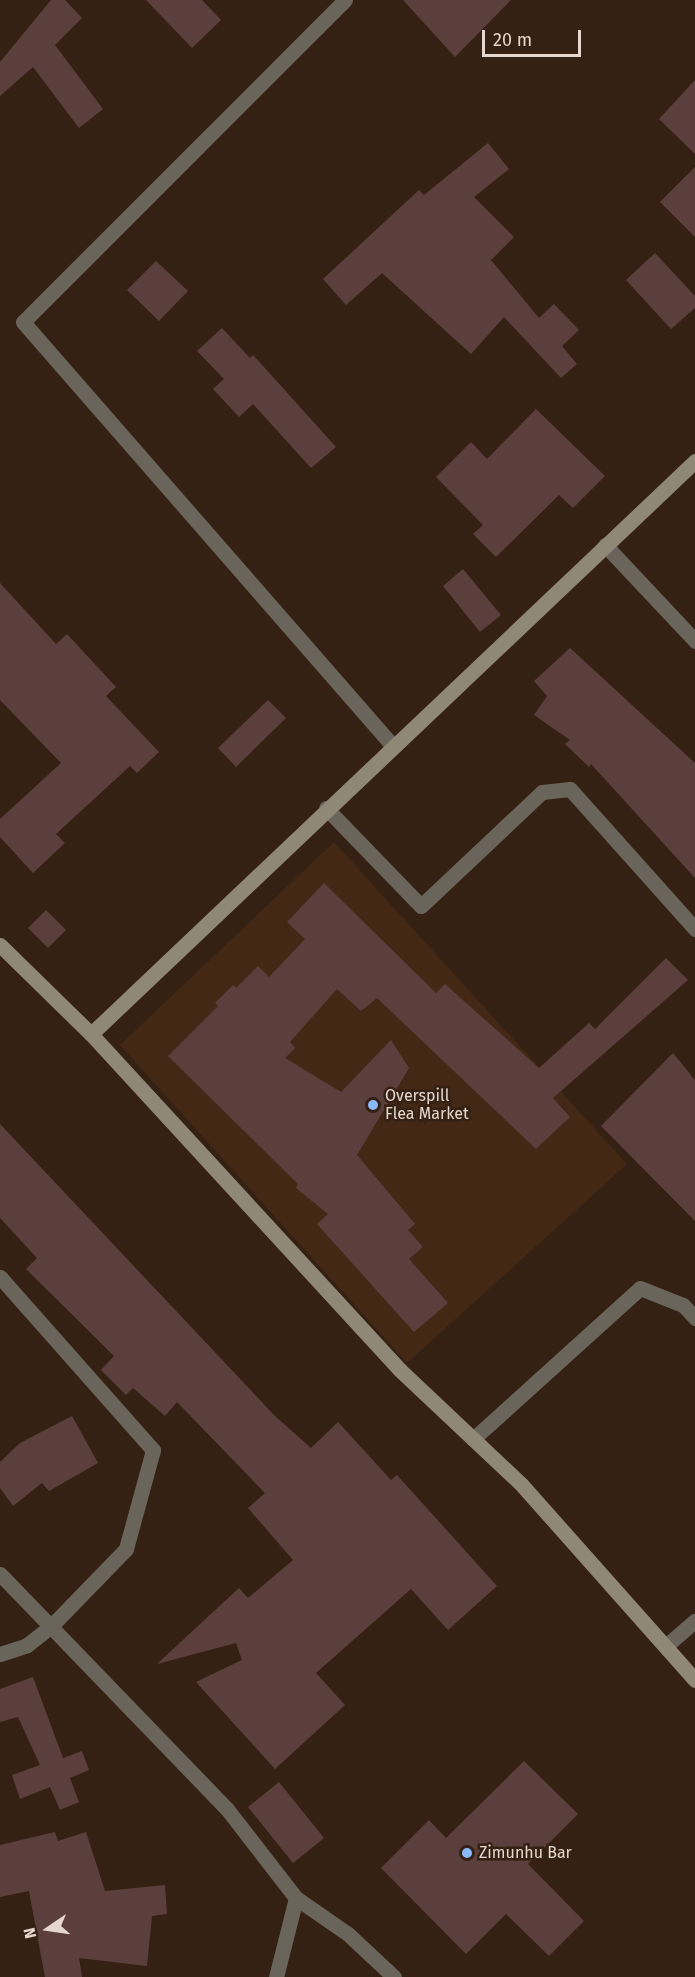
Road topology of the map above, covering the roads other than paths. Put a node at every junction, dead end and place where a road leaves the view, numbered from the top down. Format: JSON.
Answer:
{"nodes":[{"id":1,"x":345,"y":0,"type":"edge"},
{"id":2,"x":695,"y":461,"type":"edge"},
{"id":3,"x":605,"y":545,"type":"junction"},
{"id":4,"x":695,"y":641,"type":"edge"},
{"id":5,"x":392,"y":745,"type":"junction"},
{"id":6,"x":326,"y":808,"type":"junction"},
{"id":7,"x":695,"y":929,"type":"edge"},
{"id":8,"x":0,"y":945,"type":"edge"},
{"id":9,"x":91,"y":1034,"type":"junction"},
{"id":10,"x":0,"y":1277,"type":"edge"},
{"id":11,"x":695,"y":1318,"type":"edge"},
{"id":12,"x":474,"y":1439,"type":"junction"},
{"id":13,"x":0,"y":1574,"type":"edge"},
{"id":14,"x":695,"y":1621,"type":"edge"},
{"id":15,"x":51,"y":1626,"type":"junction"},
{"id":16,"x":667,"y":1645,"type":"junction"},
{"id":17,"x":0,"y":1653,"type":"edge"},
{"id":18,"x":695,"y":1680,"type":"edge"},
{"id":19,"x":296,"y":1898,"type":"junction"},
{"id":20,"x":276,"y":1977,"type":"edge"},
{"id":21,"x":394,"y":1977,"type":"edge"}],
"edges":[{"from":1,"to":5,"type":"street"},
{"from":2,"to":3,"type":"street"},
{"from":3,"to":4,"type":"street"},
{"from":3,"to":5,"type":"street"},
{"from":5,"to":6,"type":"street"},
{"from":6,"to":7,"type":"street"},
{"from":6,"to":9,"type":"street"},
{"from":8,"to":9,"type":"street"},
{"from":9,"to":12,"type":"street"},
{"from":10,"to":15,"type":"street"},
{"from":11,"to":12,"type":"street"},
{"from":12,"to":16,"type":"street"},
{"from":13,"to":15,"type":"street"},
{"from":14,"to":16,"type":"street"},
{"from":15,"to":17,"type":"street"},
{"from":15,"to":19,"type":"street"},
{"from":16,"to":18,"type":"street"},
{"from":19,"to":20,"type":"street"},
{"from":19,"to":21,"type":"street"}]}
